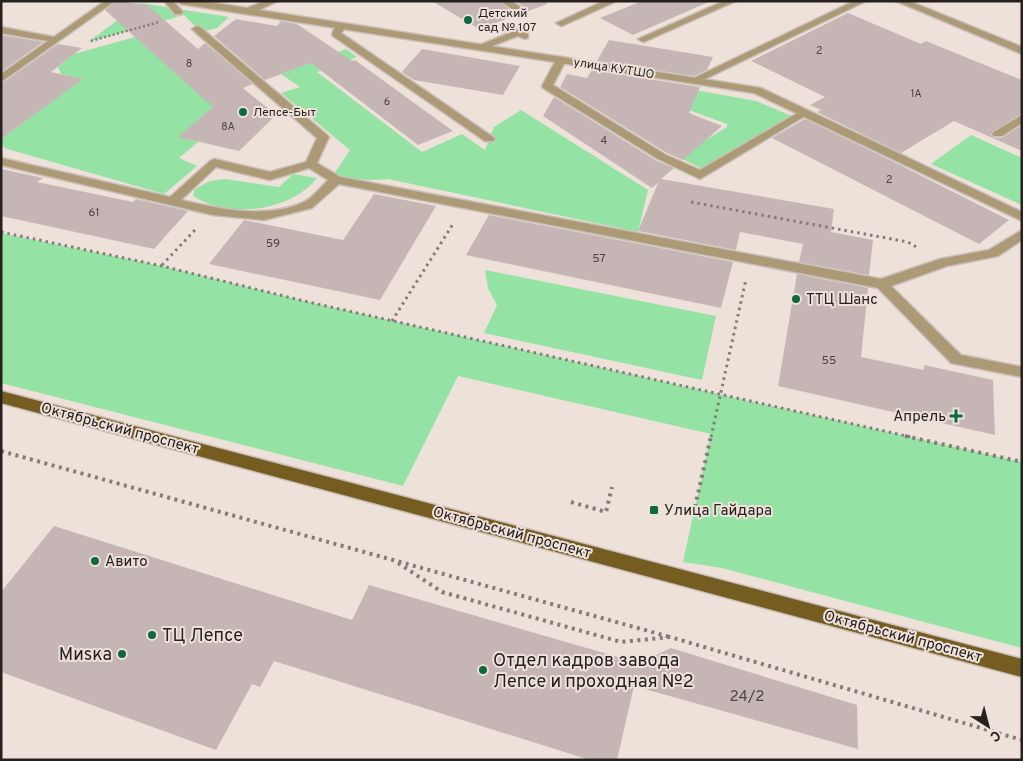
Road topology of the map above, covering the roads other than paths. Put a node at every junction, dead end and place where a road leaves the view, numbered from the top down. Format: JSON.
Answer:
{"nodes":[{"id":1,"x":111,"y":1,"type":"edge"},
{"id":2,"x":168,"y":1,"type":"edge"},
{"id":3,"x":181,"y":1,"type":"edge"},
{"id":4,"x":274,"y":1,"type":"edge"},
{"id":5,"x":504,"y":1,"type":"edge"},
{"id":6,"x":614,"y":1,"type":"edge"},
{"id":7,"x":732,"y":1,"type":"edge"},
{"id":8,"x":862,"y":1,"type":"edge"},
{"id":9,"x":900,"y":1,"type":"edge"},
{"id":10,"x":520,"y":10,"type":"dead end"},
{"id":11,"x":248,"y":11,"type":"junction"},
{"id":12,"x":178,"y":12,"type":"dead end"},
{"id":13,"x":560,"y":23,"type":"dead end"},
{"id":14,"x":342,"y":26,"type":"junction"},
{"id":15,"x":197,"y":29,"type":"dead end"},
{"id":16,"x":1,"y":30,"type":"edge"},
{"id":17,"x":525,"y":36,"type":"dead end"},
{"id":18,"x":643,"y":39,"type":"dead end"},
{"id":19,"x":56,"y":40,"type":"junction"},
{"id":20,"x":480,"y":47,"type":"junction"},
{"id":21,"x":1022,"y":51,"type":"edge"},
{"id":22,"x":560,"y":60,"type":"junction"},
{"id":23,"x":1,"y":79,"type":"edge"},
{"id":24,"x":695,"y":80,"type":"junction"},
{"id":25,"x":805,"y":113,"type":"junction"},
{"id":26,"x":1022,"y":118,"type":"edge"},
{"id":27,"x":998,"y":134,"type":"dead end"},
{"id":28,"x":489,"y":139,"type":"dead end"},
{"id":29,"x":1,"y":162,"type":"edge"},
{"id":30,"x":310,"y":164,"type":"junction"},
{"id":31,"x":336,"y":180,"type":"junction"},
{"id":32,"x":173,"y":201,"type":"junction"},
{"id":33,"x":1022,"y":217,"type":"edge"},
{"id":34,"x":1022,"y":234,"type":"edge"},
{"id":35,"x":882,"y":284,"type":"junction"},
{"id":36,"x":1022,"y":372,"type":"edge"},
{"id":37,"x":1,"y":397,"type":"edge"},
{"id":38,"x":1022,"y":668,"type":"edge"}],
"edges":[{"from":1,"to":19,"type":"street"},
{"from":2,"to":12,"type":"street"},
{"from":3,"to":11,"type":"street","name":"улица КУТШО"},
{"from":4,"to":11,"type":"street"},
{"from":5,"to":10,"type":"street"},
{"from":6,"to":13,"type":"street"},
{"from":7,"to":18,"type":"street"},
{"from":8,"to":24,"type":"street"},
{"from":9,"to":21,"type":"street"},
{"from":11,"to":14,"type":"street","name":"улица КУТШО"},
{"from":14,"to":20,"type":"street","name":"улица КУТШО"},
{"from":14,"to":28,"type":"street"},
{"from":15,"to":30,"type":"street"},
{"from":16,"to":19,"type":"street"},
{"from":17,"to":20,"type":"street"},
{"from":19,"to":23,"type":"street"},
{"from":20,"to":22,"type":"street","name":"улица КУТШО"},
{"from":22,"to":24,"type":"street","name":"улица КУТШО"},
{"from":22,"to":25,"type":"street"},
{"from":24,"to":25,"type":"street","name":"улица КУТШО"},
{"from":25,"to":33,"type":"street","name":"улица КУТШО"},
{"from":26,"to":27,"type":"street"},
{"from":29,"to":32,"type":"street"},
{"from":30,"to":31,"type":"street"},
{"from":30,"to":32,"type":"street"},
{"from":31,"to":32,"type":"street"},
{"from":31,"to":35,"type":"street"},
{"from":34,"to":35,"type":"street"},
{"from":35,"to":36,"type":"street"},
{"from":37,"to":38,"type":"main road","name":"Октябрьский проспект"}]}
